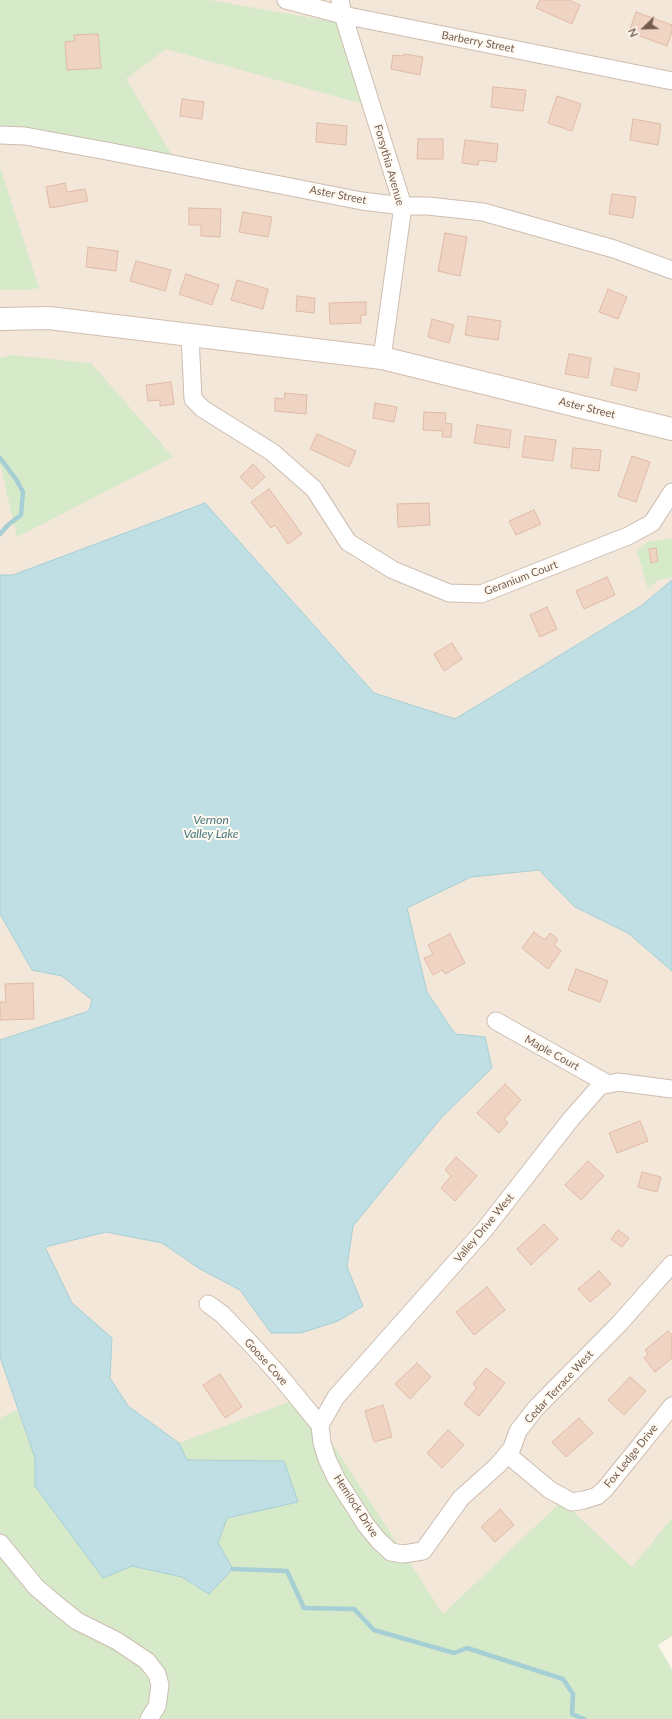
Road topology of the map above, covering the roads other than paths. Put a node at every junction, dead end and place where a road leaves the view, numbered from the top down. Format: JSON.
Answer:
{"nodes":[{"id":1,"x":286,"y":0,"type":"edge"},
{"id":2,"x":341,"y":7,"type":"edge"},
{"id":3,"x":672,"y":81,"type":"edge"},
{"id":4,"x":0,"y":135,"type":"edge"},
{"id":5,"x":403,"y":206,"type":"junction"},
{"id":6,"x":672,"y":270,"type":"edge"},
{"id":7,"x":2,"y":318,"type":"edge"},
{"id":8,"x":190,"y":336,"type":"junction"},
{"id":9,"x":382,"y":358,"type":"junction"},
{"id":10,"x":672,"y":429,"type":"edge"},
{"id":11,"x":672,"y":492,"type":"edge"},
{"id":12,"x":496,"y":1021,"type":"dead end"},
{"id":13,"x":608,"y":1084,"type":"junction"},
{"id":14,"x":672,"y":1089,"type":"edge"},
{"id":15,"x":672,"y":1264,"type":"edge"},
{"id":16,"x":208,"y":1304,"type":"dead end"},
{"id":17,"x":672,"y":1406,"type":"edge"},
{"id":18,"x":320,"y":1425,"type":"junction"},
{"id":19,"x":507,"y":1454,"type":"junction"},
{"id":20,"x":0,"y":1543,"type":"edge"},
{"id":21,"x":423,"y":1551,"type":"joint"},
{"id":22,"x":149,"y":1719,"type":"edge"}],
"edges":[{"from":1,"to":2,"type":"street","name":"Barberry Street"},
{"from":2,"to":3,"type":"street","name":"Barberry Street"},
{"from":2,"to":5,"type":"street","name":"Forsythia Avenue"},
{"from":4,"to":5,"type":"street","name":"Aster Street"},
{"from":5,"to":6,"type":"street","name":"Aster Street"},
{"from":5,"to":9,"type":"street","name":"Forsythia Avenue"},
{"from":7,"to":8,"type":"street","name":"Aster Street"},
{"from":8,"to":9,"type":"street","name":"Aster Street"},
{"from":8,"to":11,"type":"street","name":"Geranium Court"},
{"from":9,"to":10,"type":"street","name":"Aster Street"},
{"from":12,"to":13,"type":"street","name":"Maple Court"},
{"from":13,"to":14,"type":"street"},
{"from":13,"to":18,"type":"street","name":"Valley Drive West"},
{"from":15,"to":19,"type":"street","name":"Cedar Terrace West"},
{"from":16,"to":18,"type":"street","name":"Goose Cove"},
{"from":17,"to":19,"type":"street","name":"Fox Ledge Drive"},
{"from":18,"to":21,"type":"street","name":"Hemlock Drive"},
{"from":19,"to":21,"type":"street","name":"Cedar Terrace West"},
{"from":20,"to":22,"type":"street"}]}
